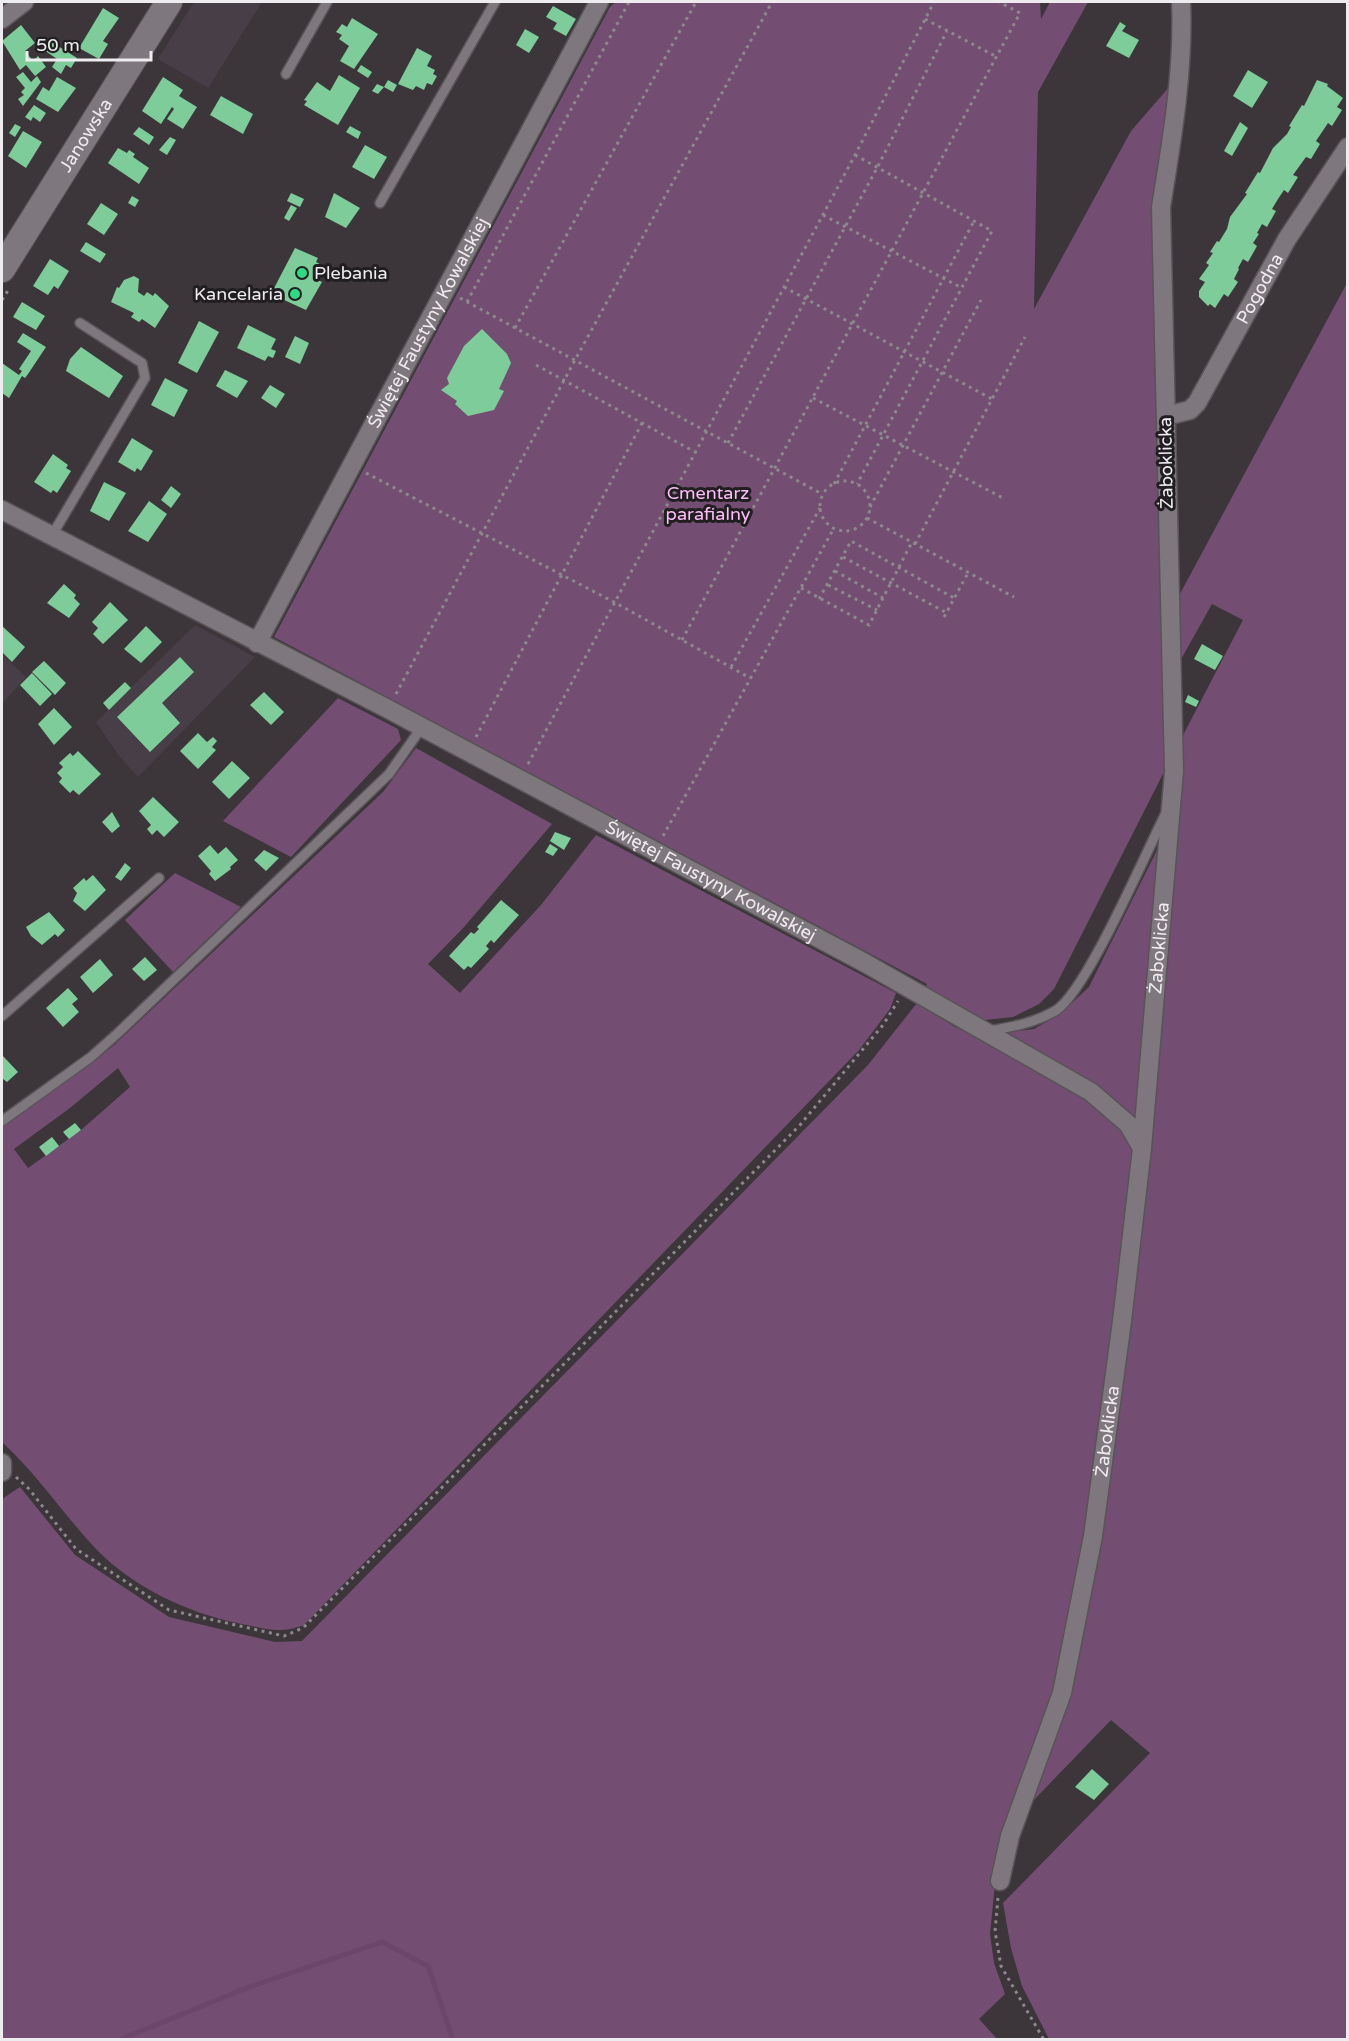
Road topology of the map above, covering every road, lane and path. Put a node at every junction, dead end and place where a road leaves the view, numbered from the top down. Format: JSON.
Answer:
{"nodes":[{"id":1,"x":24,"y":2,"type":"edge"},
{"id":2,"x":169,"y":2,"type":"edge"},
{"id":3,"x":327,"y":2,"type":"edge"},
{"id":4,"x":495,"y":2,"type":"edge"},
{"id":5,"x":598,"y":2,"type":"edge"},
{"id":6,"x":629,"y":2,"type":"edge"},
{"id":7,"x":696,"y":2,"type":"edge"},
{"id":8,"x":772,"y":2,"type":"edge"},
{"id":9,"x":934,"y":2,"type":"edge"},
{"id":10,"x":999,"y":2,"type":"edge"},
{"id":11,"x":1181,"y":2,"type":"edge"},
{"id":12,"x":2,"y":19,"type":"edge"},
{"id":13,"x":925,"y":19,"type":"junction"},
{"id":14,"x":946,"y":31,"type":"junction"},
{"id":15,"x":997,"y":57,"type":"junction"},
{"id":16,"x":286,"y":74,"type":"dead end"},
{"id":17,"x":1347,"y":147,"type":"edge"},
{"id":18,"x":855,"y":155,"type":"junction"},
{"id":19,"x":878,"y":168,"type":"junction"},
{"id":20,"x":925,"y":194,"type":"junction"},
{"id":21,"x":380,"y":202,"type":"dead end"},
{"id":22,"x":823,"y":215,"type":"junction"},
{"id":23,"x":974,"y":221,"type":"junction"},
{"id":24,"x":846,"y":227,"type":"junction"},
{"id":25,"x":893,"y":252,"type":"junction"},
{"id":26,"x":2,"y":269,"type":"edge"},
{"id":27,"x":944,"y":278,"type":"junction"},
{"id":28,"x":784,"y":287,"type":"junction"},
{"id":29,"x":962,"y":288,"type":"junction"},
{"id":30,"x":456,"y":296,"type":"dead end"},
{"id":31,"x":806,"y":299,"type":"junction"},
{"id":32,"x":981,"y":300,"type":"dead end"},
{"id":33,"x":467,"y":302,"type":"junction"},
{"id":34,"x":80,"y":323,"type":"dead end"},
{"id":35,"x":853,"y":324,"type":"junction"},
{"id":36,"x":515,"y":328,"type":"junction"},
{"id":37,"x":1025,"y":337,"type":"dead end"},
{"id":38,"x":904,"y":352,"type":"junction"},
{"id":39,"x":575,"y":360,"type":"junction"},
{"id":40,"x":923,"y":362,"type":"junction"},
{"id":41,"x":536,"y":365,"type":"dead end"},
{"id":42,"x":942,"y":372,"type":"junction"},
{"id":43,"x":564,"y":380,"type":"junction"},
{"id":44,"x":813,"y":398,"type":"junction"},
{"id":45,"x":992,"y":399,"type":"junction"},
{"id":46,"x":1166,"y":416,"type":"junction"},
{"id":47,"x":642,"y":423,"type":"junction"},
{"id":48,"x":865,"y":425,"type":"junction"},
{"id":49,"x":706,"y":431,"type":"junction"},
{"id":50,"x":884,"y":435,"type":"junction"},
{"id":51,"x":728,"y":443,"type":"junction"},
{"id":52,"x":903,"y":445,"type":"junction"},
{"id":53,"x":695,"y":453,"type":"junction"},
{"id":54,"x":776,"y":469,"type":"junction"},
{"id":55,"x":362,"y":471,"type":"dead end"},
{"id":56,"x":954,"y":472,"type":"junction"},
{"id":57,"x":834,"y":484,"type":"junction"},
{"id":58,"x":857,"y":484,"type":"junction"},
{"id":59,"x":822,"y":494,"type":"junction"},
{"id":60,"x":1004,"y":498,"type":"dead end"},
{"id":61,"x":870,"y":507,"type":"junction"},
{"id":62,"x":820,"y":508,"type":"junction"},
{"id":63,"x":2,"y":510,"type":"edge"},
{"id":64,"x":867,"y":518,"type":"junction"},
{"id":65,"x":834,"y":528,"type":"junction"},
{"id":66,"x":482,"y":533,"type":"junction"},
{"id":67,"x":51,"y":537,"type":"junction"},
{"id":68,"x":914,"y":543,"type":"junction"},
{"id":69,"x":842,"y":557,"type":"junction"},
{"id":70,"x":899,"y":568,"type":"junction"},
{"id":71,"x":835,"y":571,"type":"junction"},
{"id":72,"x":968,"y":573,"type":"junction"},
{"id":73,"x":562,"y":575,"type":"junction"},
{"id":74,"x":891,"y":583,"type":"junction"},
{"id":75,"x":827,"y":585,"type":"junction"},
{"id":76,"x":801,"y":588,"type":"junction"},
{"id":77,"x":1014,"y":597,"type":"dead end"},
{"id":78,"x":883,"y":598,"type":"junction"},
{"id":79,"x":954,"y":598,"type":"junction"},
{"id":80,"x":819,"y":599,"type":"junction"},
{"id":81,"x":614,"y":602,"type":"junction"},
{"id":82,"x":877,"y":610,"type":"junction"},
{"id":83,"x":947,"y":613,"type":"junction"},
{"id":84,"x":944,"y":617,"type":"dead end"},
{"id":85,"x":682,"y":640,"type":"junction"},
{"id":86,"x":257,"y":643,"type":"junction"},
{"id":87,"x":730,"y":668,"type":"junction"},
{"id":88,"x":750,"y":678,"type":"junction"},
{"id":89,"x":388,"y":709,"type":"junction"},
{"id":90,"x":422,"y":727,"type":"junction"},
{"id":91,"x":476,"y":737,"type":"dead end"},
{"id":92,"x":520,"y":778,"type":"junction"},
{"id":93,"x":1170,"y":805,"type":"junction"},
{"id":94,"x":654,"y":852,"type":"junction"},
{"id":95,"x":159,"y":878,"type":"dead end"},
{"id":96,"x":905,"y":988,"type":"junction"},
{"id":97,"x":2,"y":1016,"type":"edge"},
{"id":98,"x":984,"y":1032,"type":"junction"},
{"id":99,"x":2,"y":1121,"type":"edge"},
{"id":100,"x":1142,"y":1148,"type":"junction"},
{"id":101,"x":2,"y":1464,"type":"edge"},
{"id":102,"x":2,"y":1472,"type":"edge"},
{"id":103,"x":1000,"y":1881,"type":"joint"},
{"id":104,"x":1044,"y":2040,"type":"edge"}],
"edges":[{"from":1,"to":12,"type":"street"},
{"from":2,"to":26,"type":"main road","name":"Janowska"},
{"from":3,"to":16,"type":"lane"},
{"from":4,"to":21,"type":"lane"},
{"from":5,"to":86,"type":"street","name":"Świętej Faustyny Kowalskiej"},
{"from":6,"to":33,"type":"path"},
{"from":7,"to":36,"type":"path"},
{"from":8,"to":39,"type":"path"},
{"from":9,"to":13,"type":"path"},
{"from":10,"to":15,"type":"path"},
{"from":11,"to":46,"type":"street","name":"Żaboklicka"},
{"from":13,"to":14,"type":"path"},
{"from":13,"to":18,"type":"path"},
{"from":14,"to":15,"type":"path"},
{"from":14,"to":19,"type":"path"},
{"from":15,"to":20,"type":"path"},
{"from":17,"to":46,"type":"street","name":"Pogodna"},
{"from":18,"to":19,"type":"path"},
{"from":18,"to":22,"type":"path"},
{"from":19,"to":20,"type":"path"},
{"from":19,"to":24,"type":"path"},
{"from":20,"to":23,"type":"path"},
{"from":20,"to":25,"type":"path"},
{"from":22,"to":24,"type":"path"},
{"from":22,"to":28,"type":"path"},
{"from":23,"to":27,"type":"path"},
{"from":23,"to":29,"type":"path"},
{"from":24,"to":25,"type":"path"},
{"from":24,"to":31,"type":"path"},
{"from":25,"to":27,"type":"path"},
{"from":25,"to":35,"type":"path"},
{"from":27,"to":29,"type":"path"},
{"from":27,"to":38,"type":"path"},
{"from":28,"to":31,"type":"path"},
{"from":28,"to":49,"type":"path"},
{"from":29,"to":40,"type":"path"},
{"from":30,"to":33,"type":"path"},
{"from":31,"to":35,"type":"path"},
{"from":31,"to":51,"type":"path"},
{"from":32,"to":42,"type":"path"},
{"from":33,"to":36,"type":"path"},
{"from":34,"to":67,"type":"lane"},
{"from":35,"to":38,"type":"path"},
{"from":35,"to":44,"type":"path"},
{"from":36,"to":39,"type":"path"},
{"from":37,"to":45,"type":"path"},
{"from":38,"to":40,"type":"path"},
{"from":38,"to":48,"type":"path"},
{"from":39,"to":43,"type":"path"},
{"from":39,"to":49,"type":"path"},
{"from":40,"to":42,"type":"path"},
{"from":40,"to":50,"type":"path"},
{"from":41,"to":43,"type":"path"},
{"from":42,"to":45,"type":"path"},
{"from":42,"to":52,"type":"path"},
{"from":43,"to":47,"type":"path"},
{"from":43,"to":66,"type":"path"},
{"from":44,"to":48,"type":"path"},
{"from":44,"to":54,"type":"path"},
{"from":45,"to":56,"type":"path"},
{"from":46,"to":93,"type":"street","name":"Żaboklicka"},
{"from":47,"to":53,"type":"path"},
{"from":47,"to":73,"type":"path"},
{"from":48,"to":50,"type":"path"},
{"from":48,"to":57,"type":"path"},
{"from":49,"to":51,"type":"path"},
{"from":49,"to":53,"type":"path"},
{"from":50,"to":52,"type":"path"},
{"from":50,"to":58,"type":"path"},
{"from":51,"to":54,"type":"path"},
{"from":52,"to":56,"type":"path"},
{"from":52,"to":61,"type":"path"},
{"from":53,"to":81,"type":"path"},
{"from":54,"to":59,"type":"path"},
{"from":54,"to":85,"type":"path"},
{"from":55,"to":66,"type":"path"},
{"from":56,"to":60,"type":"path"},
{"from":56,"to":68,"type":"path"},
{"from":57,"to":58,"type":"path"},
{"from":57,"to":59,"type":"path"},
{"from":58,"to":61,"type":"path"},
{"from":59,"to":62,"type":"path"},
{"from":61,"to":64,"type":"path"},
{"from":62,"to":65,"type":"path"},
{"from":62,"to":87,"type":"path"},
{"from":63,"to":67,"type":"street","name":"Świętej Faustyny Kowalskiej"},
{"from":64,"to":65,"type":"path"},
{"from":64,"to":68,"type":"path"},
{"from":65,"to":76,"type":"path"},
{"from":66,"to":73,"type":"path"},
{"from":66,"to":89,"type":"path"},
{"from":67,"to":86,"type":"street","name":"Świętej Faustyny Kowalskiej"},
{"from":68,"to":70,"type":"path"},
{"from":68,"to":72,"type":"path"},
{"from":69,"to":70,"type":"path"},
{"from":69,"to":71,"type":"path"},
{"from":69,"to":74,"type":"path"},
{"from":70,"to":74,"type":"path"},
{"from":70,"to":79,"type":"path"},
{"from":71,"to":75,"type":"path"},
{"from":71,"to":78,"type":"path"},
{"from":72,"to":77,"type":"path"},
{"from":72,"to":79,"type":"path"},
{"from":73,"to":81,"type":"path"},
{"from":73,"to":91,"type":"path"},
{"from":74,"to":78,"type":"path"},
{"from":74,"to":83,"type":"path"},
{"from":75,"to":80,"type":"path"},
{"from":75,"to":82,"type":"path"},
{"from":76,"to":80,"type":"path"},
{"from":76,"to":88,"type":"path"},
{"from":78,"to":82,"type":"path"},
{"from":79,"to":83,"type":"path"},
{"from":80,"to":82,"type":"path"},
{"from":81,"to":85,"type":"path"},
{"from":81,"to":92,"type":"path"},
{"from":83,"to":84,"type":"path"},
{"from":85,"to":87,"type":"path"},
{"from":86,"to":89,"type":"street","name":"Świętej Faustyny Kowalskiej"},
{"from":87,"to":88,"type":"path"},
{"from":88,"to":94,"type":"path"},
{"from":89,"to":90,"type":"street","name":"Świętej Faustyny Kowalskiej"},
{"from":90,"to":92,"type":"street","name":"Świętej Faustyny Kowalskiej"},
{"from":90,"to":99,"type":"lane"},
{"from":92,"to":94,"type":"street","name":"Świętej Faustyny Kowalskiej"},
{"from":93,"to":98,"type":"lane"},
{"from":93,"to":100,"type":"street","name":"Żaboklicka"},
{"from":94,"to":96,"type":"street","name":"Świętej Faustyny Kowalskiej"},
{"from":95,"to":97,"type":"lane"},
{"from":96,"to":98,"type":"street","name":"Świętej Faustyny Kowalskiej"},
{"from":96,"to":101,"type":"path"},
{"from":98,"to":100,"type":"street","name":"Świętej Faustyny Kowalskiej"},
{"from":100,"to":103,"type":"street","name":"Żaboklicka"},
{"from":101,"to":102,"type":"street"},
{"from":103,"to":104,"type":"path"}]}
